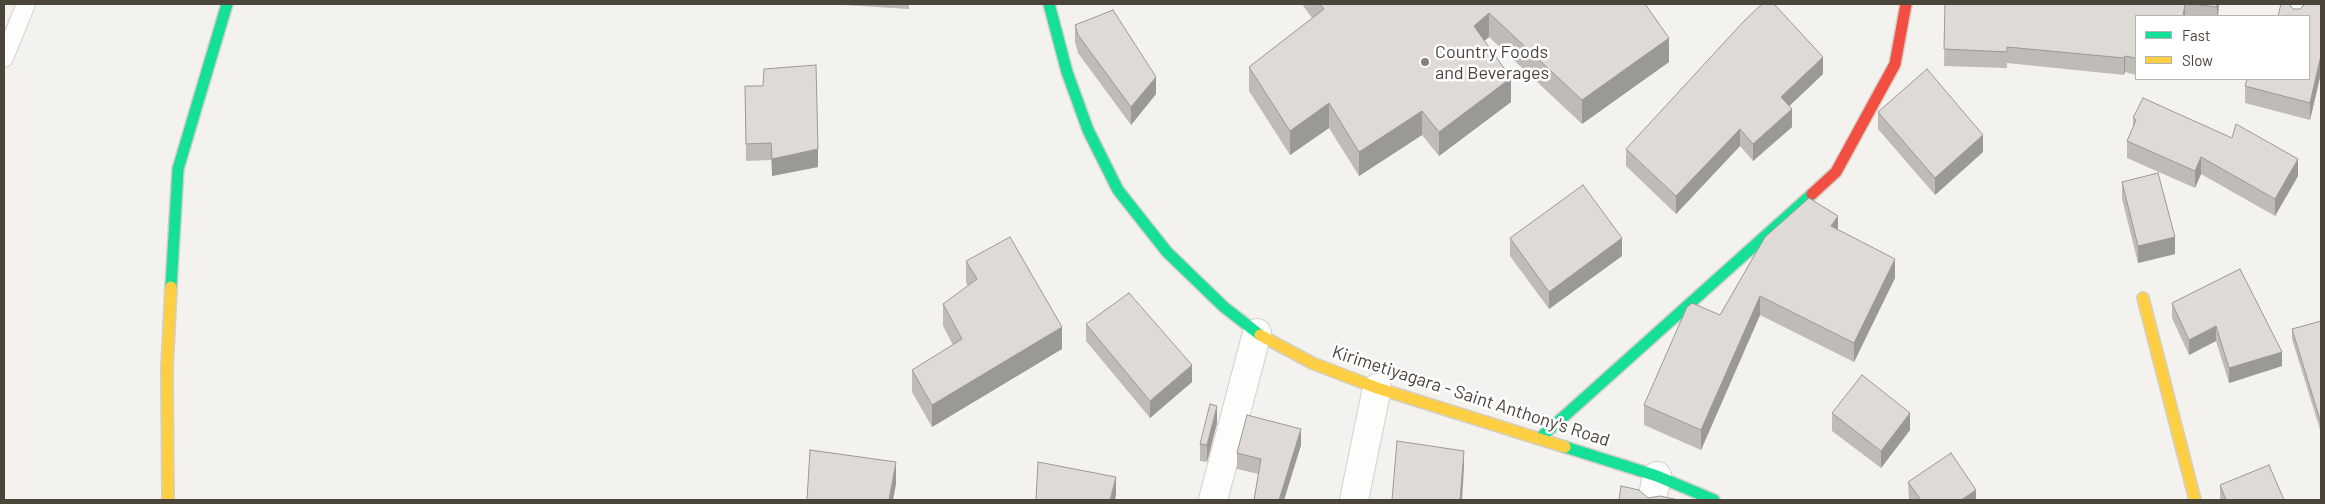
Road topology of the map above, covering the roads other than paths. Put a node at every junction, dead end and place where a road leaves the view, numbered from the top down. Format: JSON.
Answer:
{"nodes":[{"id":1,"x":26,"y":4,"type":"edge"},
{"id":2,"x":227,"y":4,"type":"edge"},
{"id":3,"x":1049,"y":4,"type":"edge"},
{"id":4,"x":1906,"y":4,"type":"edge"},
{"id":5,"x":4,"y":58,"type":"edge"},
{"id":6,"x":2143,"y":298,"type":"dead end"},
{"id":7,"x":1257,"y":333,"type":"junction"},
{"id":8,"x":1377,"y":388,"type":"junction"},
{"id":9,"x":1541,"y":438,"type":"junction"},
{"id":10,"x":1655,"y":488,"type":"edge"},
{"id":11,"x":168,"y":500,"type":"edge"},
{"id":12,"x":1213,"y":500,"type":"edge"},
{"id":13,"x":1354,"y":500,"type":"edge"},
{"id":14,"x":1714,"y":500,"type":"edge"},
{"id":15,"x":2195,"y":500,"type":"edge"}],
"edges":[{"from":1,"to":5,"type":"lane"},
{"from":2,"to":11,"type":"street"},
{"from":3,"to":7,"type":"street","name":"Kirimetiyagara - Saint Anthony's Road"},
{"from":4,"to":9,"type":"street"},
{"from":6,"to":15,"type":"street"},
{"from":7,"to":8,"type":"street","name":"Kirimetiyagara - Saint Anthony's Road"},
{"from":7,"to":12,"type":"street"},
{"from":8,"to":9,"type":"street","name":"Kirimetiyagara - Saint Anthony's Road"},
{"from":8,"to":13,"type":"street"},
{"from":9,"to":10,"type":"street","name":"Kirimetiyagara - Saint Anthony's Road"},
{"from":10,"to":14,"type":"street","name":"Kirimetiyagara - Saint Anthony's Road"}]}
